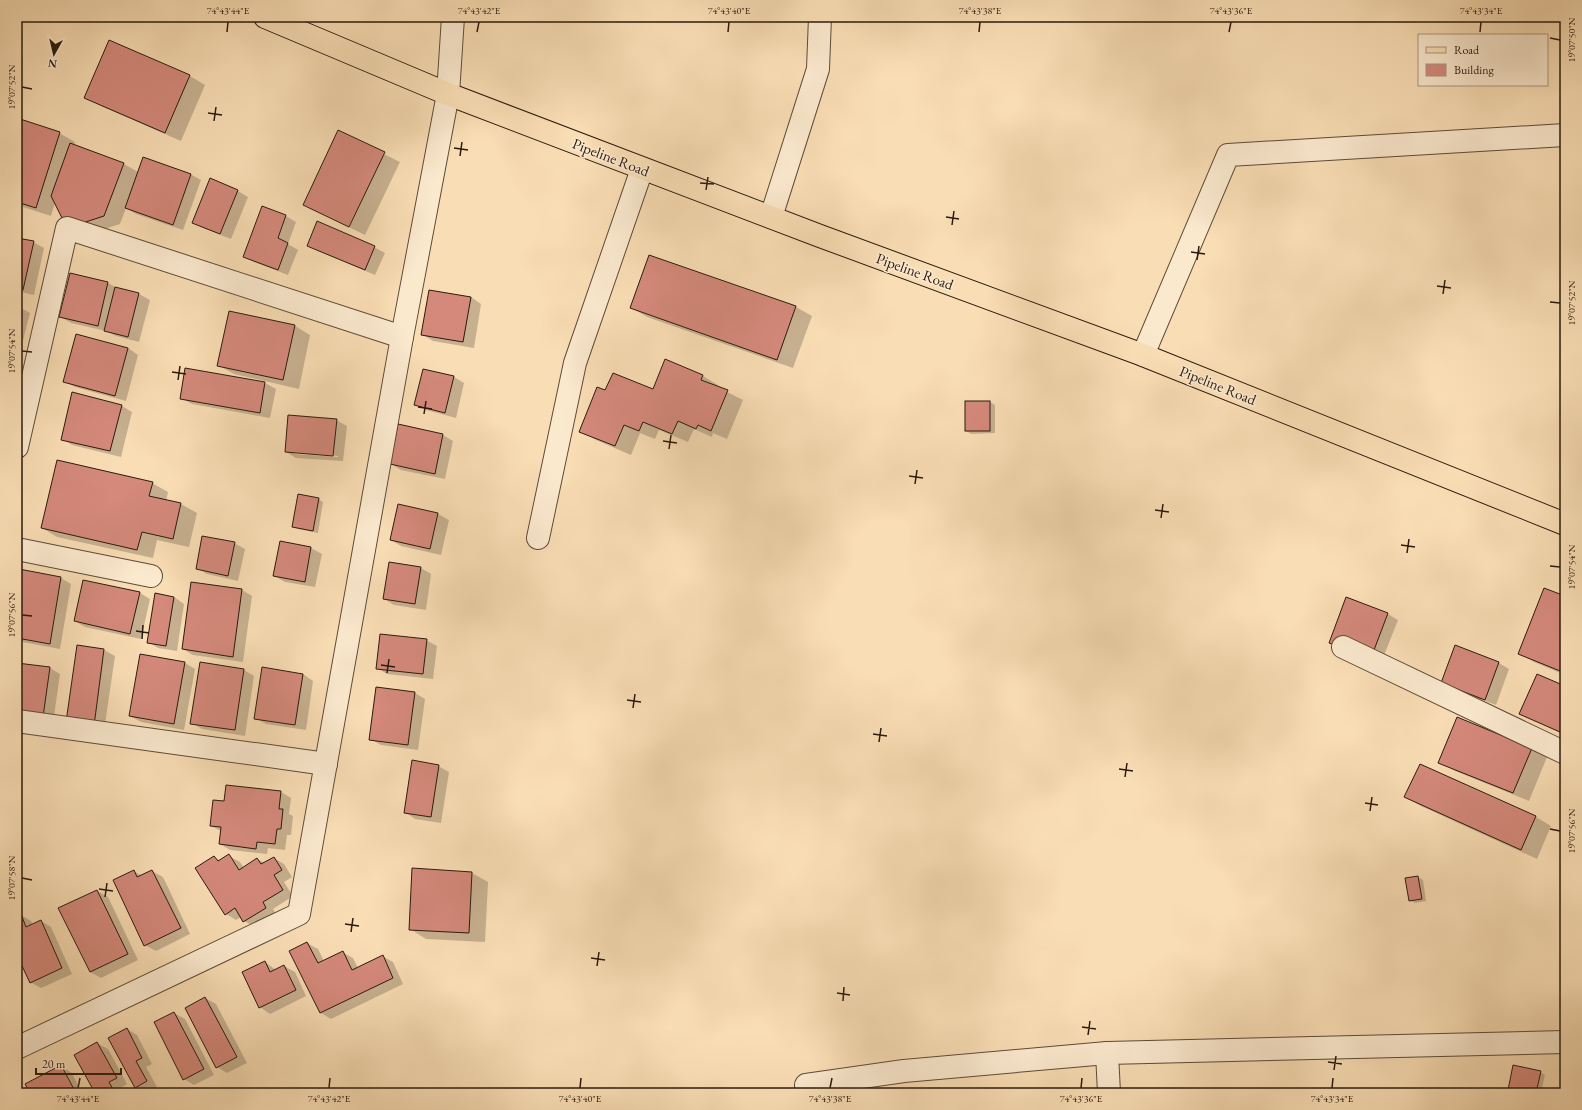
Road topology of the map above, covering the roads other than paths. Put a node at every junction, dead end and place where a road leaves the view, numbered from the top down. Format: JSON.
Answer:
{"nodes":[{"id":1,"x":265,"y":17,"type":"edge"},
{"id":2,"x":453,"y":17,"type":"edge"},
{"id":3,"x":820,"y":17,"type":"edge"},
{"id":4,"x":448,"y":94,"type":"junction"},
{"id":5,"x":1565,"y":135,"type":"edge"},
{"id":6,"x":642,"y":169,"type":"junction"},
{"id":7,"x":771,"y":217,"type":"junction"},
{"id":8,"x":402,"y":337,"type":"junction"},
{"id":9,"x":1143,"y":355,"type":"junction"},
{"id":10,"x":17,"y":447,"type":"edge"},
{"id":11,"x":1565,"y":524,"type":"edge"},
{"id":12,"x":538,"y":538,"type":"dead end"},
{"id":13,"x":17,"y":549,"type":"edge"},
{"id":14,"x":151,"y":576,"type":"dead end"},
{"id":15,"x":1343,"y":647,"type":"dead end"},
{"id":16,"x":17,"y":721,"type":"edge"},
{"id":17,"x":1565,"y":753,"type":"edge"},
{"id":18,"x":326,"y":764,"type":"junction"},
{"id":19,"x":1565,"y":1042,"type":"edge"},
{"id":20,"x":17,"y":1048,"type":"edge"},
{"id":21,"x":1107,"y":1053,"type":"junction"},
{"id":22,"x":806,"y":1085,"type":"dead end"},
{"id":23,"x":1109,"y":1093,"type":"edge"}],
"edges":[{"from":1,"to":4,"type":"main road","name":"Pipeline Road"},
{"from":2,"to":4,"type":"street"},
{"from":3,"to":7,"type":"street"},
{"from":4,"to":6,"type":"main road","name":"Pipeline Road"},
{"from":4,"to":8,"type":"street"},
{"from":5,"to":9,"type":"street"},
{"from":6,"to":7,"type":"main road","name":"Pipeline Road"},
{"from":6,"to":12,"type":"street"},
{"from":7,"to":9,"type":"main road","name":"Pipeline Road"},
{"from":8,"to":10,"type":"street"},
{"from":8,"to":18,"type":"street"},
{"from":9,"to":11,"type":"main road","name":"Pipeline Road"},
{"from":13,"to":14,"type":"street"},
{"from":15,"to":17,"type":"street"},
{"from":16,"to":18,"type":"street"},
{"from":18,"to":20,"type":"street"},
{"from":19,"to":21,"type":"street"},
{"from":21,"to":22,"type":"street"},
{"from":21,"to":23,"type":"street"}]}
